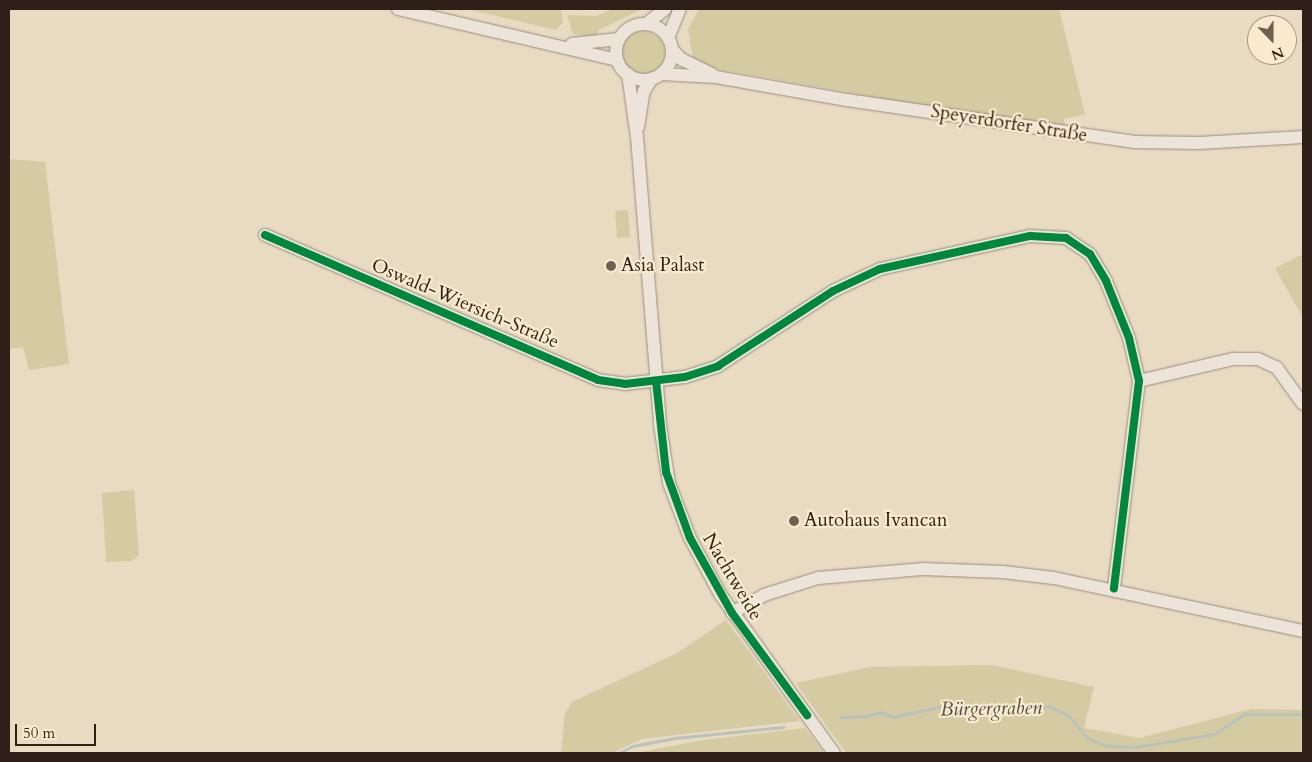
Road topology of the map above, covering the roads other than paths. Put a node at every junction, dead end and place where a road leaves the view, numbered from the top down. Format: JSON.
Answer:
{"nodes":[{"id":1,"x":398,"y":9,"type":"edge"},
{"id":2,"x":665,"y":9,"type":"edge"},
{"id":3,"x":680,"y":9,"type":"edge"},
{"id":4,"x":646,"y":24,"type":"junction"},
{"id":5,"x":619,"y":39,"type":"junction"},
{"id":6,"x":670,"y":43,"type":"junction"},
{"id":7,"x":559,"y":44,"type":"junction"},
{"id":8,"x":617,"y":60,"type":"junction"},
{"id":9,"x":628,"y":74,"type":"junction"},
{"id":10,"x":657,"y":76,"type":"junction"},
{"id":11,"x":716,"y":77,"type":"junction"},
{"id":12,"x":637,"y":137,"type":"junction"},
{"id":13,"x":1303,"y":137,"type":"edge"},
{"id":14,"x":265,"y":235,"type":"dead end"},
{"id":15,"x":656,"y":381,"type":"junction"},
{"id":16,"x":1139,"y":381,"type":"junction"},
{"id":17,"x":1303,"y":404,"type":"edge"},
{"id":18,"x":1114,"y":589,"type":"junction"},
{"id":19,"x":732,"y":613,"type":"junction"},
{"id":20,"x":1303,"y":631,"type":"edge"},
{"id":21,"x":834,"y":753,"type":"edge"}],
"edges":[{"from":1,"to":7,"type":"street"},
{"from":2,"to":4,"type":"street"},
{"from":3,"to":6,"type":"street"},
{"from":4,"to":5,"type":"street"},
{"from":4,"to":6,"type":"street"},
{"from":5,"to":7,"type":"street"},
{"from":5,"to":8,"type":"street"},
{"from":6,"to":10,"type":"street"},
{"from":6,"to":11,"type":"street","name":"Speyerdorfer Straße"},
{"from":7,"to":8,"type":"street"},
{"from":8,"to":9,"type":"street"},
{"from":9,"to":10,"type":"street"},
{"from":9,"to":12,"type":"street","name":"Nachtweide"},
{"from":10,"to":11,"type":"street","name":"Speyerdorfer Straße"},
{"from":10,"to":12,"type":"street","name":"Nachtweide"},
{"from":11,"to":13,"type":"street","name":"Speyerdorfer Straße"},
{"from":12,"to":15,"type":"street","name":"Nachtweide"},
{"from":14,"to":15,"type":"street","name":"Oswald-Wiersich-Straße"},
{"from":15,"to":16,"type":"street","name":"Oswald-Wiersich-Straße"},
{"from":15,"to":19,"type":"street","name":"Nachtweide"},
{"from":16,"to":17,"type":"street"},
{"from":16,"to":18,"type":"street","name":"Oswald-Wiersich-Straße"},
{"from":18,"to":19,"type":"street"},
{"from":18,"to":20,"type":"street"},
{"from":19,"to":21,"type":"street","name":"Nachtweide"}]}
